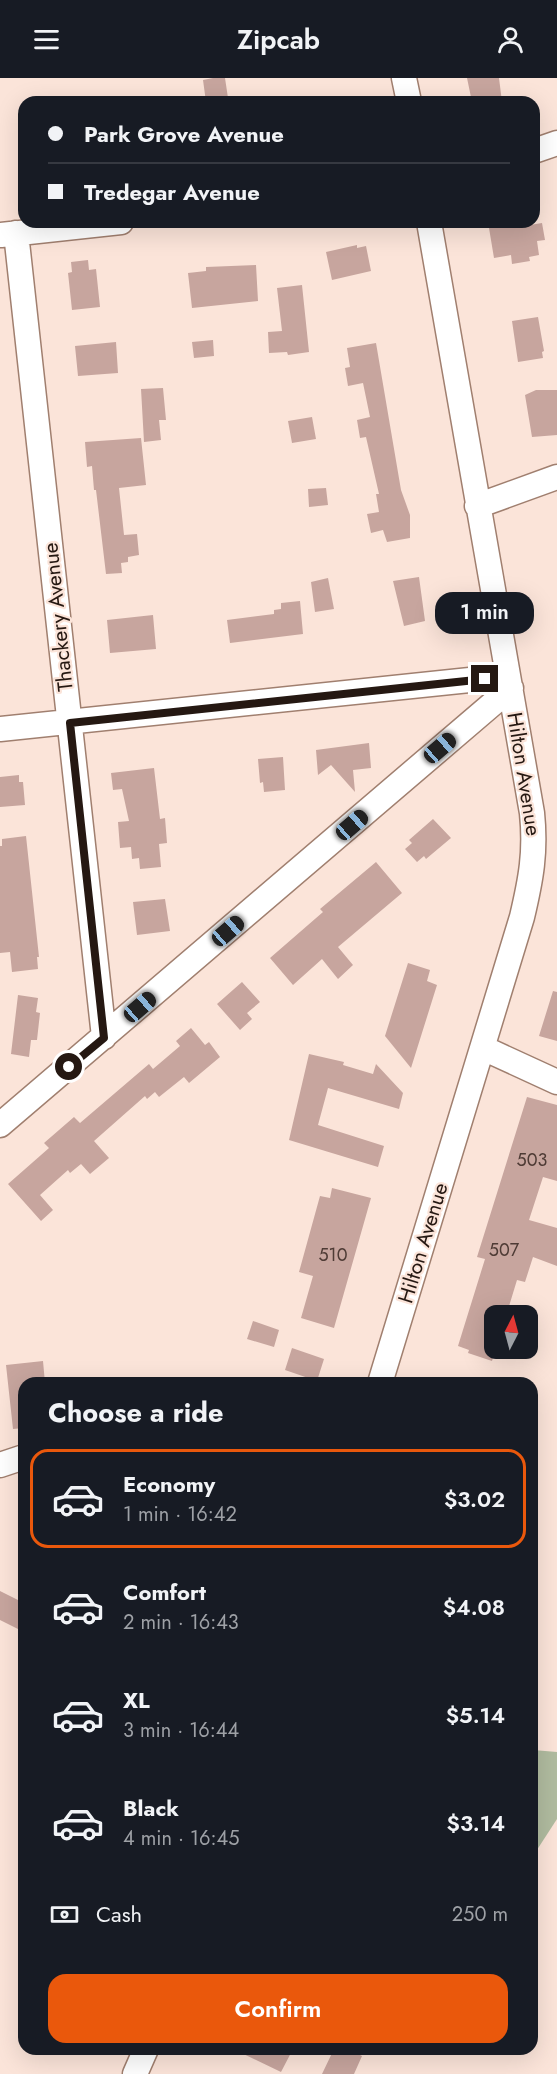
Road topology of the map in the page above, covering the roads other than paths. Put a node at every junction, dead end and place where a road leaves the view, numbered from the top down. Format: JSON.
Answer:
{"nodes":[{"id":1,"x":404,"y":78,"type":"edge"},
{"id":2,"x":408,"y":96,"type":"edge"},
{"id":3,"x":557,"y":143,"type":"edge"},
{"id":4,"x":540,"y":149,"type":"edge"},
{"id":5,"x":64,"y":228,"type":"edge"},
{"id":6,"x":430,"y":228,"type":"edge"},
{"id":7,"x":8,"y":234,"type":"edge"},
{"id":8,"x":557,"y":477,"type":"edge"},
{"id":9,"x":477,"y":506,"type":"junction"},
{"id":10,"x":510,"y":682,"type":"junction"},
{"id":11,"x":70,"y":723,"type":"junction"},
{"id":12,"x":0,"y":729,"type":"edge"},
{"id":13,"x":104,"y":1038,"type":"junction"},
{"id":14,"x":483,"y":1048,"type":"junction"},
{"id":15,"x":557,"y":1082,"type":"edge"},
{"id":16,"x":0,"y":1125,"type":"edge"},
{"id":17,"x":382,"y":1377,"type":"edge"},
{"id":18,"x":18,"y":1460,"type":"edge"},
{"id":19,"x":0,"y":1465,"type":"edge"},
{"id":20,"x":143,"y":2055,"type":"edge"},
{"id":21,"x":135,"y":2074,"type":"edge"}],
"edges":[{"from":1,"to":2,"type":"street"},
{"from":3,"to":4,"type":"street"},
{"from":5,"to":7,"type":"street"},
{"from":6,"to":9,"type":"street","name":"Hilton Avenue"},
{"from":7,"to":11,"type":"street","name":"Thackery Avenue"},
{"from":8,"to":9,"type":"street"},
{"from":9,"to":10,"type":"street","name":"Hilton Avenue"},
{"from":10,"to":11,"type":"street"},
{"from":10,"to":13,"type":"street"},
{"from":10,"to":14,"type":"street","name":"Hilton Avenue"},
{"from":11,"to":12,"type":"street"},
{"from":11,"to":13,"type":"street","name":"Thackery Avenue"},
{"from":13,"to":16,"type":"street"},
{"from":14,"to":15,"type":"street"},
{"from":14,"to":17,"type":"street","name":"Hilton Avenue"},
{"from":18,"to":19,"type":"street"},
{"from":20,"to":21,"type":"street"}]}
